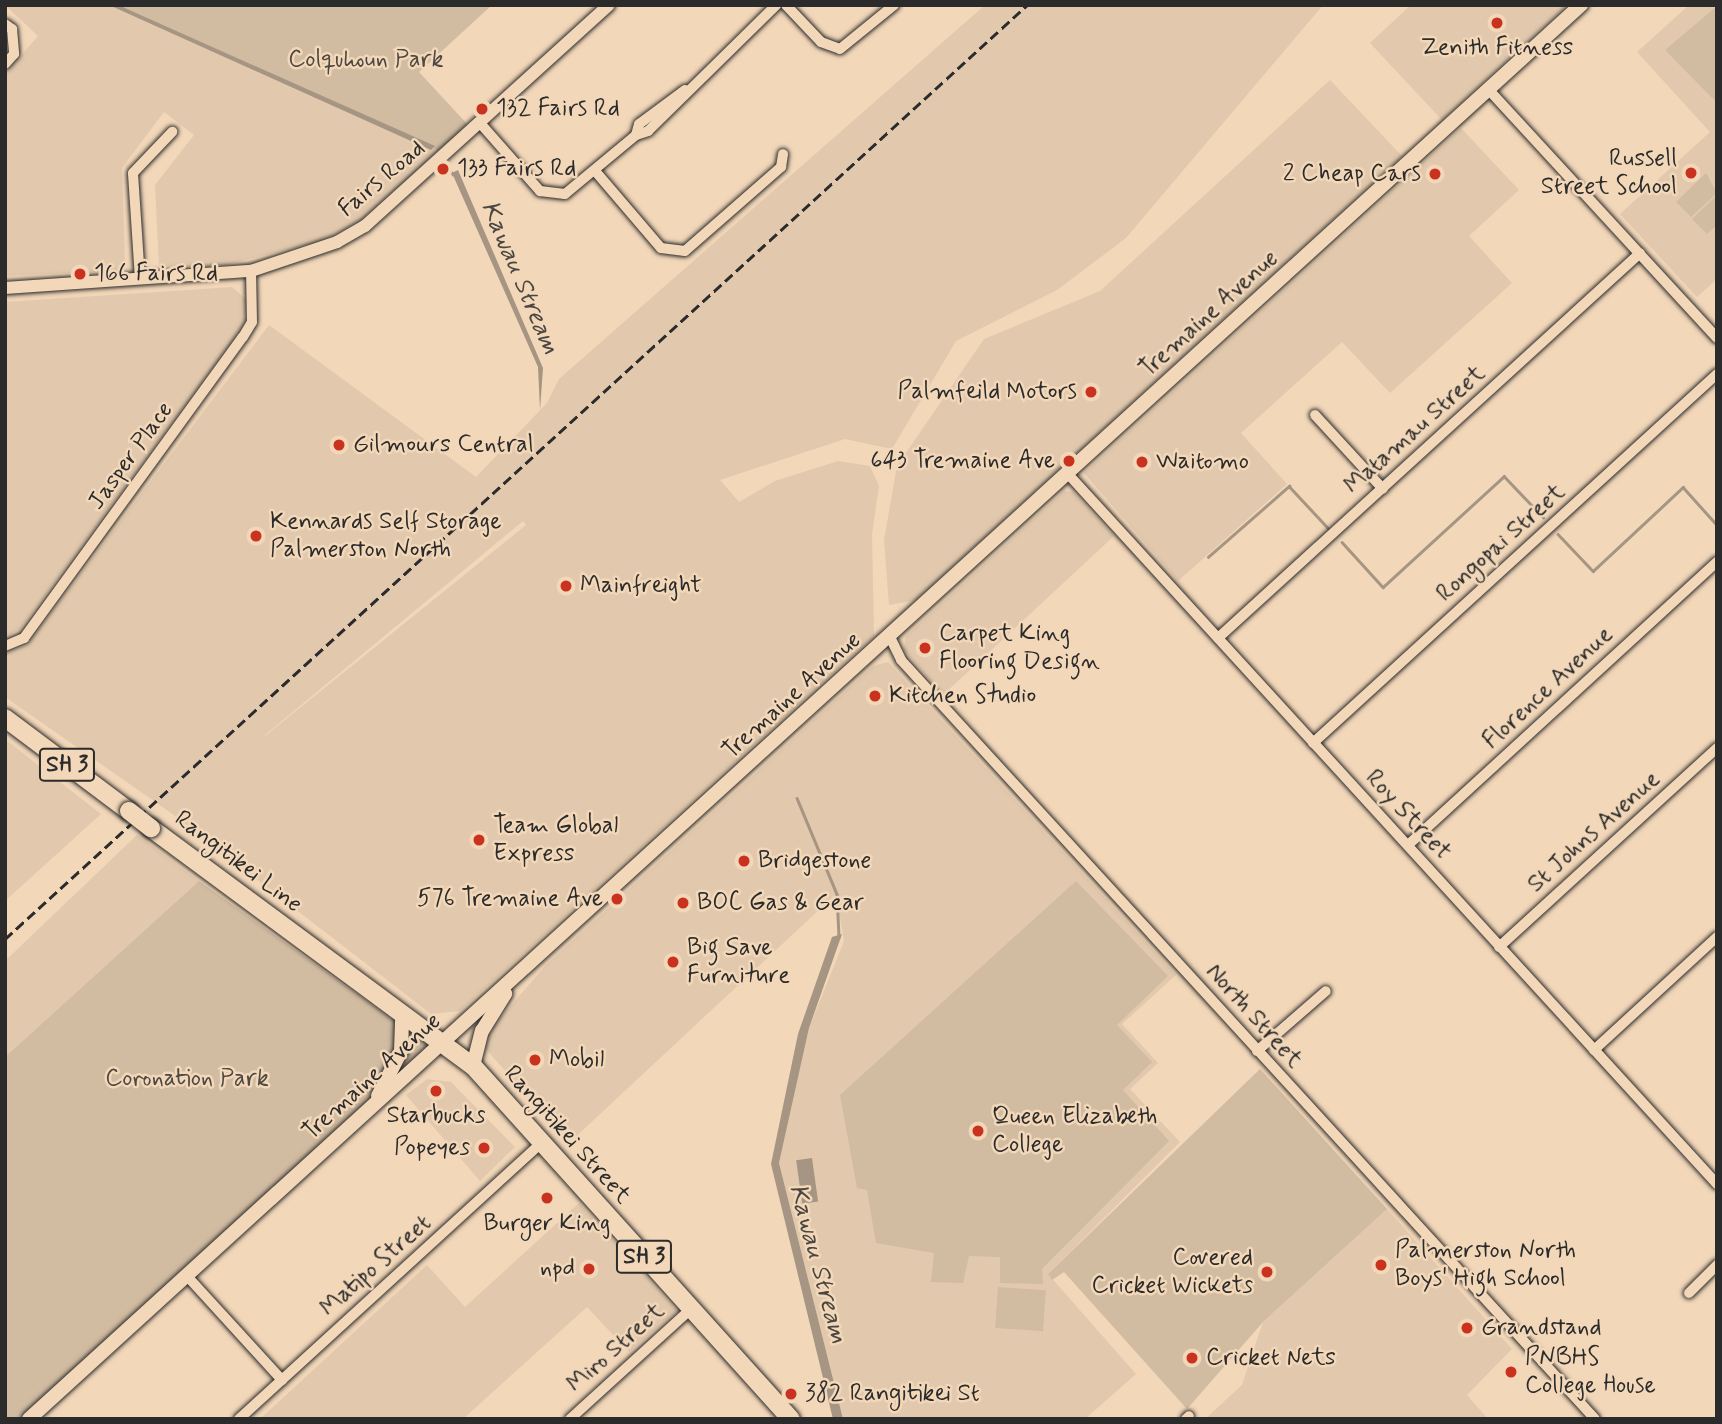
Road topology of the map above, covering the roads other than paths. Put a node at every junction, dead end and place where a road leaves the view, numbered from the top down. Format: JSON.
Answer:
{"nodes":[{"id":1,"x":609,"y":5,"type":"edge"},
{"id":2,"x":776,"y":5,"type":"edge"},
{"id":3,"x":786,"y":5,"type":"edge"},
{"id":4,"x":894,"y":5,"type":"edge"},
{"id":5,"x":1581,"y":5,"type":"edge"},
{"id":6,"x":5,"y":24,"type":"edge"},
{"id":7,"x":5,"y":64,"type":"edge"},
{"id":8,"x":1489,"y":90,"type":"junction"},
{"id":9,"x":480,"y":123,"type":"junction"},
{"id":10,"x":172,"y":131,"type":"dead end"},
{"id":11,"x":783,"y":154,"type":"dead end"},
{"id":12,"x":596,"y":172,"type":"junction"},
{"id":13,"x":1640,"y":253,"type":"junction"},
{"id":14,"x":251,"y":271,"type":"junction"},
{"id":15,"x":140,"y":279,"type":"junction"},
{"id":16,"x":5,"y":288,"type":"edge"},
{"id":17,"x":1717,"y":338,"type":"edge"},
{"id":18,"x":1717,"y":373,"type":"edge"},
{"id":19,"x":1315,"y":415,"type":"dead end"},
{"id":20,"x":1068,"y":474,"type":"junction"},
{"id":21,"x":1382,"y":489,"type":"junction"},
{"id":22,"x":1717,"y":562,"type":"edge"},
{"id":23,"x":890,"y":637,"type":"junction"},
{"id":24,"x":1219,"y":638,"type":"junction"},
{"id":25,"x":5,"y":646,"type":"edge"},
{"id":26,"x":5,"y":718,"type":"edge"},
{"id":27,"x":1313,"y":743,"type":"junction"},
{"id":28,"x":1717,"y":748,"type":"edge"},
{"id":29,"x":1408,"y":845,"type":"junction"},
{"id":30,"x":1717,"y":937,"type":"edge"},
{"id":31,"x":1499,"y":947,"type":"junction"},
{"id":32,"x":515,"y":978,"type":"junction"},
{"id":33,"x":1326,"y":991,"type":"dead end"},
{"id":34,"x":402,"y":1013,"type":"junction"},
{"id":35,"x":444,"y":1044,"type":"junction"},
{"id":36,"x":1594,"y":1050,"type":"junction"},
{"id":37,"x":1257,"y":1051,"type":"junction"},
{"id":38,"x":473,"y":1066,"type":"junction"},
{"id":39,"x":372,"y":1106,"type":"junction"},
{"id":40,"x":540,"y":1144,"type":"junction"},
{"id":41,"x":1717,"y":1184,"type":"edge"},
{"id":42,"x":1717,"y":1265,"type":"edge"},
{"id":43,"x":187,"y":1276,"type":"junction"},
{"id":44,"x":1689,"y":1293,"type":"dead end"},
{"id":45,"x":691,"y":1309,"type":"junction"},
{"id":46,"x":282,"y":1380,"type":"junction"},
{"id":47,"x":784,"y":1416,"type":"edge"},
{"id":48,"x":29,"y":1419,"type":"edge"},
{"id":49,"x":239,"y":1419,"type":"edge"},
{"id":50,"x":570,"y":1419,"type":"edge"},
{"id":51,"x":1595,"y":1419,"type":"edge"}],
"edges":[{"from":1,"to":9,"type":"street","name":"Fairs Road"},
{"from":2,"to":12,"type":"street"},
{"from":3,"to":4,"type":"street"},
{"from":5,"to":8,"type":"main road","name":"Tremaine Avenue"},
{"from":6,"to":7,"type":"street"},
{"from":8,"to":13,"type":"street"},
{"from":8,"to":20,"type":"main road","name":"Tremaine Avenue"},
{"from":9,"to":12,"type":"street"},
{"from":9,"to":14,"type":"street","name":"Fairs Road"},
{"from":10,"to":15,"type":"street"},
{"from":11,"to":12,"type":"street"},
{"from":13,"to":17,"type":"street"},
{"from":13,"to":21,"type":"street","name":"Matamau Street"},
{"from":14,"to":15,"type":"street","name":"Fairs Road"},
{"from":14,"to":25,"type":"street","name":"Jasper Place"},
{"from":15,"to":16,"type":"street","name":"Fairs Road"},
{"from":18,"to":27,"type":"street","name":"Rongopai Street"},
{"from":19,"to":21,"type":"street"},
{"from":20,"to":23,"type":"main road","name":"Tremaine Avenue"},
{"from":20,"to":24,"type":"street","name":"Roy Street"},
{"from":21,"to":24,"type":"street","name":"Matamau Street"},
{"from":22,"to":29,"type":"street","name":"Florence Avenue"},
{"from":23,"to":32,"type":"main road","name":"Tremaine Avenue"},
{"from":23,"to":37,"type":"street","name":"North Street"},
{"from":24,"to":27,"type":"street","name":"Roy Street"},
{"from":26,"to":34,"type":"highway","name":"Rangitikei Line","number":"SH 3","bridge":true},
{"from":27,"to":29,"type":"street","name":"Roy Street"},
{"from":28,"to":31,"type":"street","name":"St Johns Avenue"},
{"from":29,"to":31,"type":"street","name":"Roy Street"},
{"from":30,"to":36,"type":"street"},
{"from":31,"to":36,"type":"street","name":"Roy Street"},
{"from":32,"to":35,"type":"main road","name":"Tremaine Avenue"},
{"from":32,"to":38,"type":"main road"},
{"from":33,"to":37,"type":"street"},
{"from":34,"to":35,"type":"highway","name":"Rangitikei Line","number":"SH 3"},
{"from":34,"to":39,"type":"main road"},
{"from":35,"to":38,"type":"highway","name":"Rangitikei Street","number":"SH 3"},
{"from":35,"to":39,"type":"main road","name":"Tremaine Avenue"},
{"from":36,"to":41,"type":"street","name":"Roy Street"},
{"from":37,"to":51,"type":"street","name":"North Street"},
{"from":38,"to":40,"type":"highway","name":"Rangitikei Street","number":"SH 3"},
{"from":39,"to":43,"type":"main road","name":"Tremaine Avenue"},
{"from":40,"to":45,"type":"highway","name":"Rangitikei Street","number":"SH 3"},
{"from":40,"to":46,"type":"street","name":"Matipo Street"},
{"from":42,"to":44,"type":"street"},
{"from":43,"to":46,"type":"street"},
{"from":43,"to":48,"type":"main road","name":"Tremaine Avenue"},
{"from":45,"to":47,"type":"highway","name":"Rangitikei Street","number":"SH 3"},
{"from":45,"to":50,"type":"street","name":"Miro Street"},
{"from":46,"to":49,"type":"street","name":"Matipo Street"}]}
